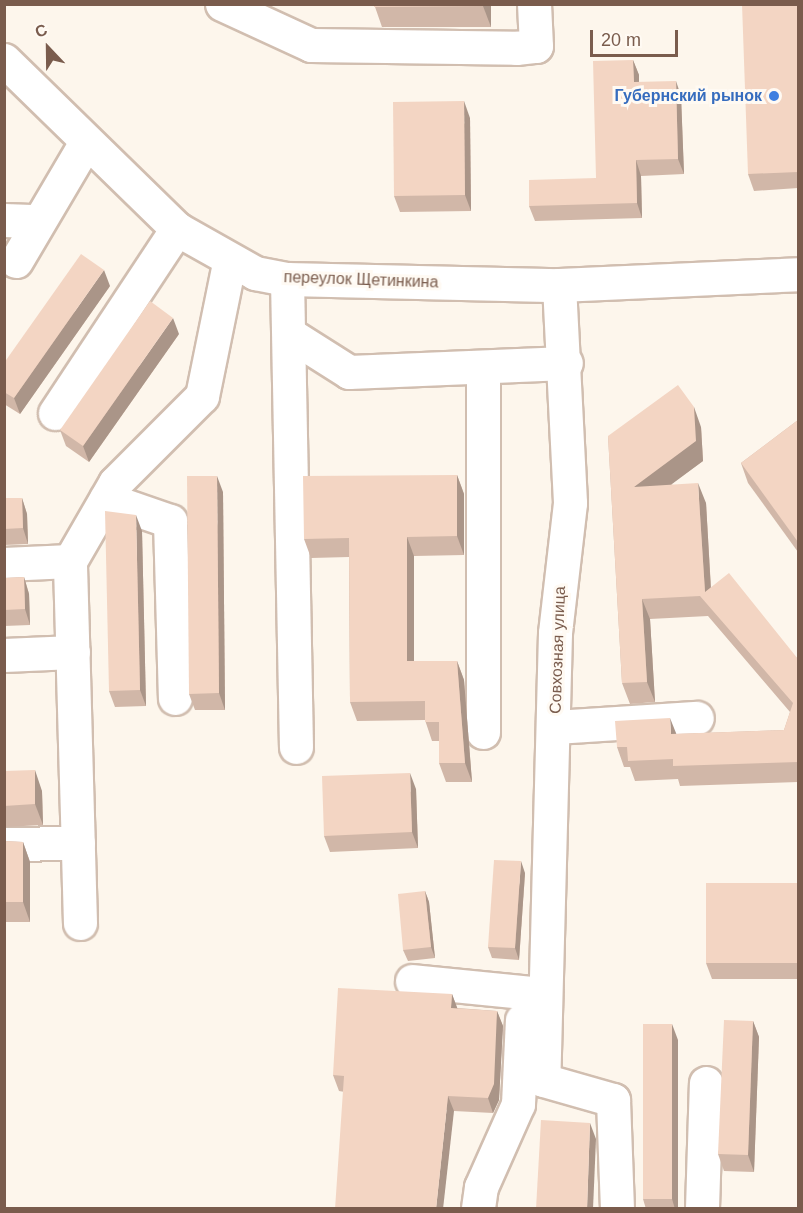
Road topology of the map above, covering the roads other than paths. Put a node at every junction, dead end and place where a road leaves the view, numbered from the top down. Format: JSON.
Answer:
{"nodes":[{"id":1,"x":222,"y":4,"type":"edge"},
{"id":2,"x":534,"y":4,"type":"edge"},
{"id":3,"x":4,"y":60,"type":"edge"},
{"id":4,"x":86,"y":142,"type":"junction"},
{"id":5,"x":4,"y":220,"type":"edge"},
{"id":6,"x":38,"y":221,"type":"junction"},
{"id":7,"x":177,"y":229,"type":"junction"},
{"id":8,"x":15,"y":261,"type":"dead end"},
{"id":9,"x":229,"y":262,"type":"junction"},
{"id":10,"x":798,"y":274,"type":"edge"},
{"id":11,"x":287,"y":279,"type":"junction"},
{"id":12,"x":559,"y":285,"type":"junction"},
{"id":13,"x":289,"y":334,"type":"junction"},
{"id":14,"x":566,"y":363,"type":"junction"},
{"id":15,"x":483,"y":368,"type":"junction"},
{"id":16,"x":55,"y":413,"type":"dead end"},
{"id":17,"x":106,"y":499,"type":"junction"},
{"id":18,"x":70,"y":561,"type":"junction"},
{"id":19,"x":4,"y":564,"type":"edge"},
{"id":20,"x":73,"y":652,"type":"junction"},
{"id":21,"x":4,"y":655,"type":"edge"},
{"id":22,"x":175,"y":698,"type":"dead end"},
{"id":23,"x":697,"y":718,"type":"dead end"},
{"id":24,"x":556,"y":727,"type":"junction"},
{"id":25,"x":483,"y":732,"type":"dead end"},
{"id":26,"x":296,"y":747,"type":"dead end"},
{"id":27,"x":78,"y":843,"type":"junction"},
{"id":28,"x":4,"y":844,"type":"edge"},
{"id":29,"x":80,"y":923,"type":"dead end"},
{"id":30,"x":411,"y":981,"type":"dead end"},
{"id":31,"x":536,"y":1000,"type":"junction"},
{"id":32,"x":706,"y":1083,"type":"dead end"},
{"id":33,"x":478,"y":1209,"type":"edge"},
{"id":34,"x":617,"y":1209,"type":"edge"},
{"id":35,"x":702,"y":1209,"type":"edge"}],
"edges":[{"from":1,"to":2,"type":"street"},
{"from":3,"to":4,"type":"street","name":"переулок Щетинкина"},
{"from":4,"to":6,"type":"street"},
{"from":4,"to":7,"type":"street","name":"переулок Щетинкина"},
{"from":5,"to":6,"type":"street"},
{"from":6,"to":8,"type":"street"},
{"from":7,"to":9,"type":"street","name":"переулок Щетинкина"},
{"from":7,"to":16,"type":"street"},
{"from":9,"to":11,"type":"street","name":"переулок Щетинкина"},
{"from":9,"to":17,"type":"street"},
{"from":10,"to":12,"type":"street","name":"переулок Щетинкина"},
{"from":11,"to":12,"type":"street","name":"переулок Щетинкина"},
{"from":11,"to":13,"type":"street"},
{"from":12,"to":14,"type":"street","name":"Совхозная улица"},
{"from":13,"to":15,"type":"street"},
{"from":13,"to":26,"type":"street"},
{"from":14,"to":15,"type":"street"},
{"from":14,"to":24,"type":"street","name":"Совхозная улица"},
{"from":15,"to":25,"type":"street"},
{"from":17,"to":18,"type":"street"},
{"from":17,"to":22,"type":"street"},
{"from":18,"to":19,"type":"street"},
{"from":18,"to":20,"type":"street"},
{"from":20,"to":21,"type":"street"},
{"from":20,"to":27,"type":"street"},
{"from":23,"to":24,"type":"street"},
{"from":24,"to":31,"type":"street","name":"Совхозная улица"},
{"from":27,"to":28,"type":"street"},
{"from":27,"to":29,"type":"street"},
{"from":30,"to":31,"type":"street"},
{"from":31,"to":33,"type":"street"},
{"from":31,"to":34,"type":"street"},
{"from":32,"to":35,"type":"street"}]}
